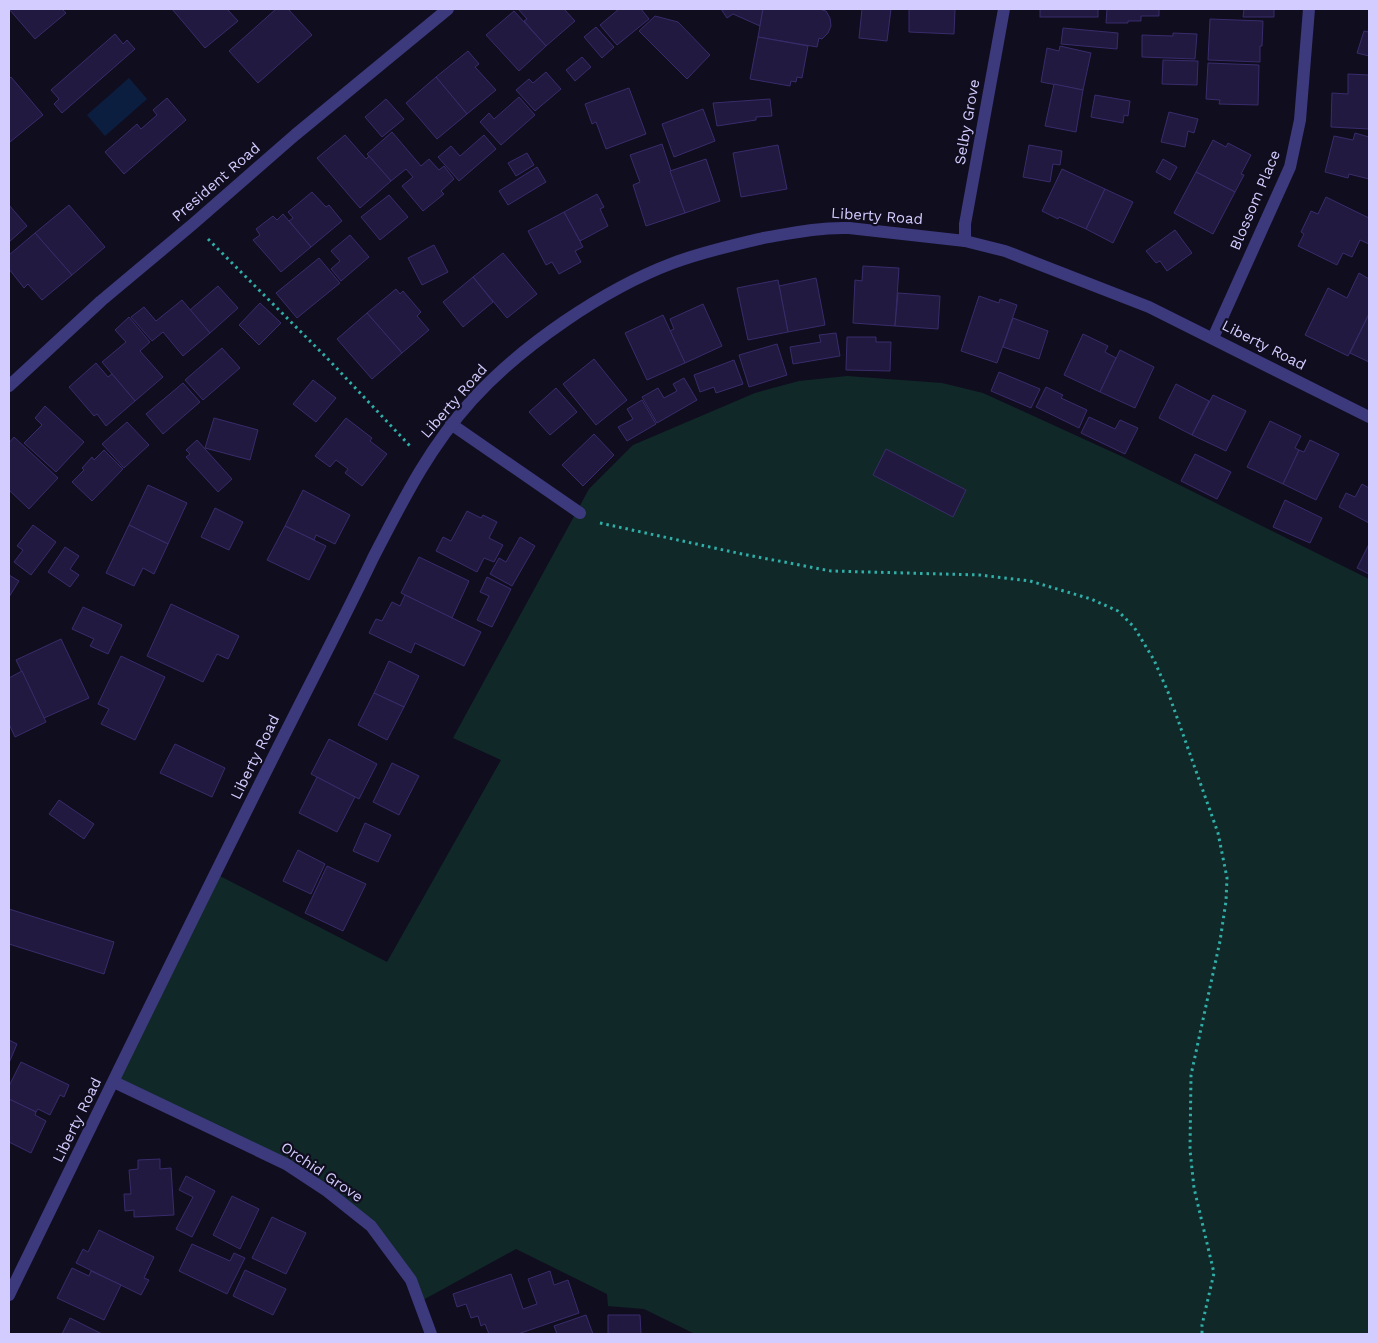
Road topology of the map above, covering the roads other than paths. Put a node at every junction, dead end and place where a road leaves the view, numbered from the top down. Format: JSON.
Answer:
{"nodes":[{"id":1,"x":448,"y":9,"type":"edge"},
{"id":2,"x":1004,"y":9,"type":"edge"},
{"id":3,"x":1308,"y":9,"type":"edge"},
{"id":4,"x":965,"y":241,"type":"junction"},
{"id":5,"x":1212,"y":338,"type":"junction"},
{"id":6,"x":9,"y":386,"type":"edge"},
{"id":7,"x":1369,"y":417,"type":"edge"},
{"id":8,"x":451,"y":424,"type":"junction"},
{"id":9,"x":580,"y":513,"type":"road end"},
{"id":10,"x":114,"y":1082,"type":"junction"},
{"id":11,"x":9,"y":1295,"type":"edge"},
{"id":12,"x":431,"y":1334,"type":"edge"}],
"edges":[{"from":1,"to":6,"type":"street","name":"President Road"},
{"from":2,"to":4,"type":"street","name":"Selby Grove"},
{"from":3,"to":5,"type":"street","name":"Blossom Place"},
{"from":4,"to":5,"type":"street","name":"Liberty Road"},
{"from":4,"to":8,"type":"street","name":"Liberty Road"},
{"from":5,"to":7,"type":"street","name":"Liberty Road"},
{"from":8,"to":9,"type":"street"},
{"from":8,"to":10,"type":"street","name":"Liberty Road"},
{"from":10,"to":11,"type":"street","name":"Liberty Road"},
{"from":10,"to":12,"type":"street","name":"Orchid Grove"}]}
